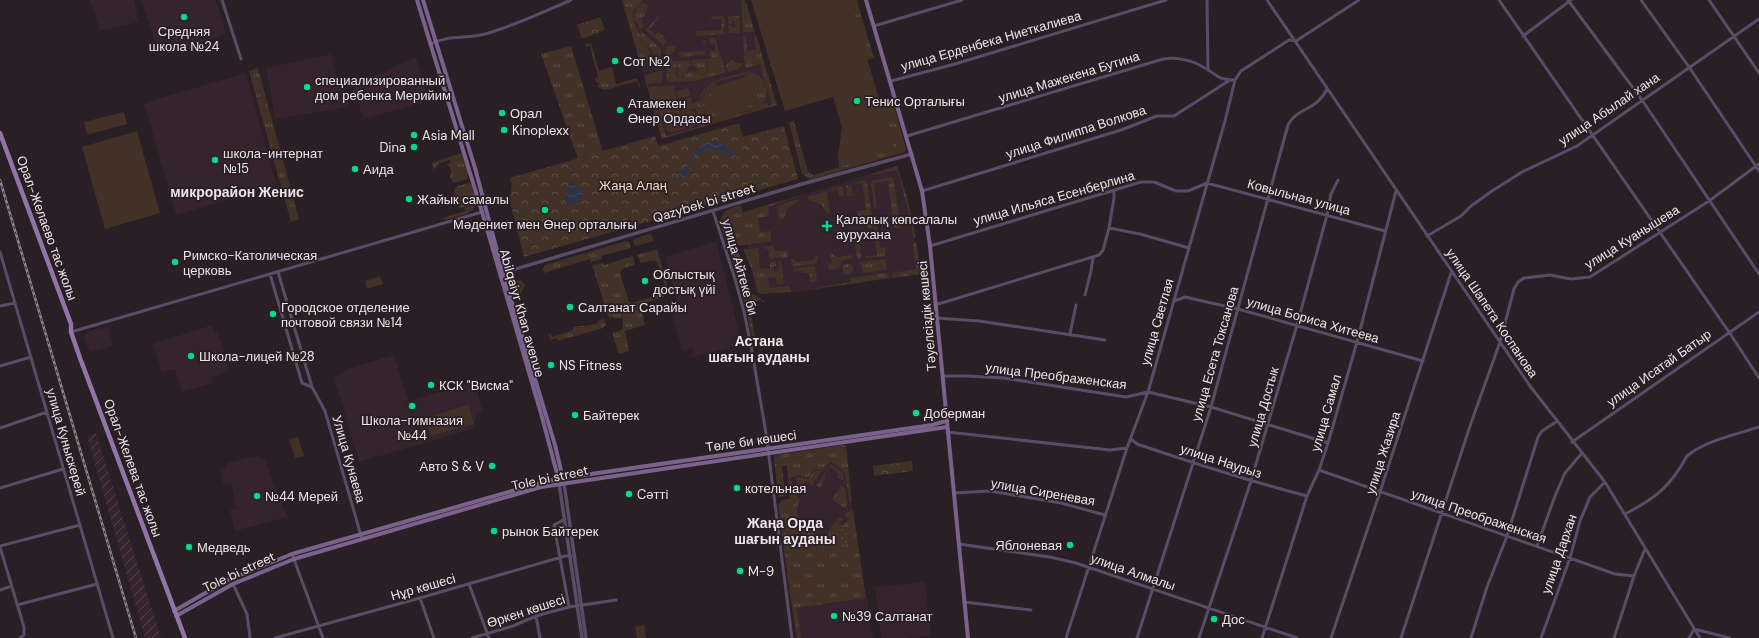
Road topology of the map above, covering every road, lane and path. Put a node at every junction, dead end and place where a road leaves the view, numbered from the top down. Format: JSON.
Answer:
{"nodes":[{"id":1,"x":222,"y":0,"type":"edge"},
{"id":2,"x":417,"y":0,"type":"edge"},
{"id":3,"x":423,"y":0,"type":"edge"},
{"id":4,"x":571,"y":0,"type":"edge"},
{"id":5,"x":866,"y":0,"type":"edge"},
{"id":6,"x":962,"y":0,"type":"edge"},
{"id":7,"x":1166,"y":0,"type":"edge"},
{"id":8,"x":1207,"y":0,"type":"edge"},
{"id":9,"x":1267,"y":0,"type":"edge"},
{"id":10,"x":1359,"y":0,"type":"edge"},
{"id":11,"x":1499,"y":0,"type":"edge"},
{"id":12,"x":1641,"y":0,"type":"edge"},
{"id":13,"x":1709,"y":0,"type":"edge"},
{"id":14,"x":1569,"y":1,"type":"edge"},
{"id":15,"x":1759,"y":19,"type":"edge"},
{"id":16,"x":874,"y":26,"type":"junction"},
{"id":17,"x":1523,"y":36,"type":"junction"},
{"id":18,"x":1734,"y":37,"type":"junction"},
{"id":19,"x":436,"y":41,"type":"junction"},
{"id":20,"x":1296,"y":41,"type":"junction"},
{"id":21,"x":431,"y":44,"type":"junction"},
{"id":22,"x":241,"y":58,"type":"dead end"},
{"id":23,"x":1689,"y":67,"type":"junction"},
{"id":24,"x":1208,"y":70,"type":"junction"},
{"id":25,"x":1759,"y":73,"type":"edge"},
{"id":26,"x":1230,"y":80,"type":"junction"},
{"id":27,"x":1235,"y":80,"type":"junction"},
{"id":28,"x":891,"y":81,"type":"junction"},
{"id":29,"x":1327,"y":89,"type":"junction"},
{"id":30,"x":1642,"y":100,"type":"junction"},
{"id":31,"x":0,"y":133,"type":"edge"},
{"id":32,"x":1593,"y":135,"type":"junction"},
{"id":33,"x":907,"y":136,"type":"junction"},
{"id":34,"x":912,"y":154,"type":"junction"},
{"id":35,"x":1757,"y":165,"type":"edge"},
{"id":36,"x":1759,"y":170,"type":"edge"},
{"id":37,"x":1338,"y":180,"type":"dead end"},
{"id":38,"x":1207,"y":183,"type":"junction"},
{"id":39,"x":1396,"y":190,"type":"junction"},
{"id":40,"x":922,"y":191,"type":"junction"},
{"id":41,"x":1114,"y":191,"type":"junction"},
{"id":42,"x":1268,"y":200,"type":"junction"},
{"id":43,"x":1709,"y":201,"type":"junction"},
{"id":44,"x":484,"y":211,"type":"junction"},
{"id":45,"x":713,"y":211,"type":"junction"},
{"id":46,"x":1327,"y":215,"type":"junction"},
{"id":47,"x":1109,"y":228,"type":"junction"},
{"id":48,"x":1385,"y":231,"type":"junction"},
{"id":49,"x":1660,"y":232,"type":"junction"},
{"id":50,"x":1427,"y":236,"type":"junction"},
{"id":51,"x":930,"y":246,"type":"junction"},
{"id":52,"x":1189,"y":248,"type":"junction"},
{"id":53,"x":0,"y":252,"type":"edge"},
{"id":54,"x":1092,"y":258,"type":"junction"},
{"id":55,"x":278,"y":272,"type":"junction"},
{"id":56,"x":502,"y":273,"type":"junction"},
{"id":57,"x":1451,"y":273,"type":"junction"},
{"id":58,"x":270,"y":274,"type":"junction"},
{"id":59,"x":1759,"y":274,"type":"edge"},
{"id":60,"x":1085,"y":294,"type":"dead end"},
{"id":61,"x":1174,"y":301,"type":"junction"},
{"id":62,"x":15,"y":303,"type":"junction"},
{"id":63,"x":935,"y":305,"type":"junction"},
{"id":64,"x":1076,"y":305,"type":"dead end"},
{"id":65,"x":0,"y":306,"type":"edge"},
{"id":66,"x":1238,"y":309,"type":"junction"},
{"id":67,"x":1759,"y":312,"type":"edge"},
{"id":68,"x":936,"y":318,"type":"junction"},
{"id":69,"x":1296,"y":325,"type":"junction"},
{"id":70,"x":71,"y":332,"type":"junction"},
{"id":71,"x":1729,"y":332,"type":"junction"},
{"id":72,"x":1070,"y":334,"type":"junction"},
{"id":73,"x":1105,"y":340,"type":"dead end"},
{"id":74,"x":1357,"y":342,"type":"junction"},
{"id":75,"x":1500,"y":342,"type":"junction"},
{"id":76,"x":31,"y":357,"type":"junction"},
{"id":77,"x":1423,"y":361,"type":"junction"},
{"id":78,"x":0,"y":366,"type":"edge"},
{"id":79,"x":943,"y":376,"type":"junction"},
{"id":80,"x":1759,"y":378,"type":"edge"},
{"id":81,"x":312,"y":386,"type":"junction"},
{"id":82,"x":1148,"y":392,"type":"junction"},
{"id":83,"x":1211,"y":407,"type":"junction"},
{"id":84,"x":47,"y":412,"type":"junction"},
{"id":85,"x":946,"y":422,"type":"junction"},
{"id":86,"x":1556,"y":422,"type":"junction"},
{"id":87,"x":1268,"y":425,"type":"junction"},
{"id":88,"x":1759,"y":427,"type":"edge"},
{"id":89,"x":0,"y":428,"type":"edge"},
{"id":90,"x":947,"y":429,"type":"junction"},
{"id":91,"x":1131,"y":439,"type":"junction"},
{"id":92,"x":1572,"y":442,"type":"junction"},
{"id":93,"x":1328,"y":443,"type":"junction"},
{"id":94,"x":1127,"y":448,"type":"junction"},
{"id":95,"x":768,"y":451,"type":"junction"},
{"id":96,"x":1582,"y":453,"type":"junction"},
{"id":97,"x":1194,"y":463,"type":"junction"},
{"id":98,"x":63,"y":469,"type":"junction"},
{"id":99,"x":1319,"y":470,"type":"junction"},
{"id":100,"x":561,"y":481,"type":"junction"},
{"id":101,"x":1252,"y":481,"type":"junction"},
{"id":102,"x":1604,"y":482,"type":"junction"},
{"id":103,"x":0,"y":488,"type":"edge"},
{"id":104,"x":1380,"y":492,"type":"junction"},
{"id":105,"x":953,"y":493,"type":"junction"},
{"id":106,"x":1307,"y":496,"type":"junction"},
{"id":107,"x":1442,"y":514,"type":"junction"},
{"id":108,"x":1625,"y":514,"type":"junction"},
{"id":109,"x":1105,"y":515,"type":"junction"},
{"id":110,"x":565,"y":519,"type":"junction"},
{"id":111,"x":80,"y":525,"type":"junction"},
{"id":112,"x":361,"y":536,"type":"junction"},
{"id":113,"x":1507,"y":536,"type":"junction"},
{"id":114,"x":958,"y":544,"type":"junction"},
{"id":115,"x":1537,"y":546,"type":"junction"},
{"id":116,"x":0,"y":547,"type":"edge"},
{"id":117,"x":1645,"y":549,"type":"junction"},
{"id":118,"x":570,"y":555,"type":"junction"},
{"id":119,"x":293,"y":557,"type":"junction"},
{"id":120,"x":559,"y":557,"type":"junction"},
{"id":121,"x":575,"y":558,"type":"junction"},
{"id":122,"x":1570,"y":558,"type":"junction"},
{"id":123,"x":1090,"y":567,"type":"junction"},
{"id":124,"x":1634,"y":576,"type":"junction"},
{"id":125,"x":97,"y":584,"type":"junction"},
{"id":126,"x":233,"y":584,"type":"junction"},
{"id":127,"x":469,"y":584,"type":"junction"},
{"id":128,"x":12,"y":586,"type":"junction"},
{"id":129,"x":0,"y":590,"type":"edge"},
{"id":130,"x":1153,"y":590,"type":"junction"},
{"id":131,"x":420,"y":598,"type":"junction"},
{"id":132,"x":616,"y":600,"type":"dead end"},
{"id":133,"x":964,"y":602,"type":"junction"},
{"id":134,"x":17,"y":605,"type":"junction"},
{"id":135,"x":580,"y":605,"type":"junction"},
{"id":136,"x":568,"y":607,"type":"junction"},
{"id":137,"x":1209,"y":609,"type":"junction"},
{"id":138,"x":1031,"y":610,"type":"dead end"},
{"id":139,"x":175,"y":613,"type":"junction"},
{"id":140,"x":536,"y":616,"type":"junction"},
{"id":141,"x":318,"y":626,"type":"junction"},
{"id":142,"x":1266,"y":628,"type":"junction"},
{"id":143,"x":1694,"y":629,"type":"junction"},
{"id":144,"x":487,"y":634,"type":"junction"},
{"id":145,"x":20,"y":638,"type":"edge"},
{"id":146,"x":113,"y":638,"type":"edge"},
{"id":147,"x":184,"y":638,"type":"edge"},
{"id":148,"x":250,"y":638,"type":"edge"},
{"id":149,"x":275,"y":638,"type":"edge"},
{"id":150,"x":322,"y":638,"type":"edge"},
{"id":151,"x":434,"y":638,"type":"edge"},
{"id":152,"x":472,"y":638,"type":"edge"},
{"id":153,"x":489,"y":638,"type":"edge"},
{"id":154,"x":540,"y":638,"type":"edge"},
{"id":155,"x":582,"y":638,"type":"edge"},
{"id":156,"x":586,"y":638,"type":"edge"},
{"id":157,"x":792,"y":638,"type":"edge"},
{"id":158,"x":968,"y":638,"type":"edge"},
{"id":159,"x":1066,"y":638,"type":"edge"},
{"id":160,"x":1137,"y":638,"type":"edge"},
{"id":161,"x":1199,"y":638,"type":"edge"},
{"id":162,"x":1262,"y":638,"type":"edge"},
{"id":163,"x":1297,"y":638,"type":"edge"},
{"id":164,"x":1331,"y":638,"type":"edge"},
{"id":165,"x":1401,"y":638,"type":"edge"},
{"id":166,"x":1471,"y":638,"type":"edge"},
{"id":167,"x":1541,"y":638,"type":"edge"},
{"id":168,"x":1614,"y":638,"type":"edge"},
{"id":169,"x":1689,"y":638,"type":"edge"},
{"id":170,"x":1700,"y":638,"type":"edge"},
{"id":171,"x":1730,"y":638,"type":"edge"}],
"edges":[{"from":1,"to":22,"type":"street"},
{"from":2,"to":21,"type":"main road","name":"Abilqaiyr Khan avenue"},
{"from":3,"to":19,"type":"main road","name":"Abilqaiyr Khan avenue"},
{"from":4,"to":19,"type":"street"},
{"from":5,"to":16,"type":"main road","name":"Тәуелсіздік көшесі"},
{"from":6,"to":16,"type":"street"},
{"from":7,"to":28,"type":"street","name":"улица Ерденбека Ниеткалиева"},
{"from":8,"to":24,"type":"street"},
{"from":9,"to":20,"type":"street","name":"улица Шапета Коспанова"},
{"from":10,"to":20,"type":"street","name":"улица Светлая"},
{"from":11,"to":17,"type":"street"},
{"from":12,"to":23,"type":"street"},
{"from":13,"to":18,"type":"street"},
{"from":14,"to":17,"type":"street"},
{"from":14,"to":30,"type":"street"},
{"from":15,"to":18,"type":"street","name":"улица Абылай хана"},
{"from":16,"to":28,"type":"main road","name":"Тәуелсіздік көшесі"},
{"from":17,"to":32,"type":"street"},
{"from":18,"to":23,"type":"street","name":"улица Абылай хана"},
{"from":18,"to":25,"type":"street"},
{"from":19,"to":21,"type":"street"},
{"from":19,"to":44,"type":"main road","name":"Abilqaiyr Khan avenue"},
{"from":20,"to":27,"type":"street","name":"улица Светлая"},
{"from":20,"to":29,"type":"street","name":"улица Шапета Коспанова"},
{"from":21,"to":44,"type":"main road","name":"Abilqaiyr Khan avenue"},
{"from":23,"to":30,"type":"street","name":"улица Абылай хана"},
{"from":23,"to":35,"type":"street"},
{"from":24,"to":26,"type":"street","name":"улица Мажекена Бутина"},
{"from":24,"to":33,"type":"street","name":"улица Мажекена Бутина"},
{"from":26,"to":27,"type":"street","name":"улица Мажекена Бутина"},
{"from":26,"to":40,"type":"street","name":"улица Филиппа Волкова"},
{"from":27,"to":38,"type":"street","name":"улица Светлая"},
{"from":28,"to":33,"type":"main road","name":"Тәуелсіздік көшесі"},
{"from":29,"to":39,"type":"street","name":"улица Шапета Коспанова"},
{"from":29,"to":42,"type":"street","name":"улица Есета Токсанова"},
{"from":30,"to":32,"type":"street","name":"улица Абылай хана"},
{"from":30,"to":43,"type":"street"},
{"from":31,"to":70,"type":"main road","name":"Орал-Желаево тас жолы"},
{"from":32,"to":49,"type":"street"},
{"from":32,"to":50,"type":"street","name":"улица Абылай хана"},
{"from":33,"to":34,"type":"main road","name":"Тәуелсіздік көшесі"},
{"from":34,"to":40,"type":"main road","name":"Тәуелсіздік көшесі"},
{"from":34,"to":45,"type":"street","name":"Qazybek bi street"},
{"from":35,"to":36,"type":"street"},
{"from":35,"to":43,"type":"street","name":"улица Куанышева"},
{"from":37,"to":46,"type":"street","name":"улица Достык"},
{"from":38,"to":41,"type":"street","name":"улица Ильяса Есенберлина"},
{"from":38,"to":42,"type":"street","name":"Ковыльная улица"},
{"from":38,"to":52,"type":"street","name":"улица Светлая"},
{"from":39,"to":48,"type":"street","name":"улица Самал"},
{"from":39,"to":50,"type":"street","name":"улица Шапета Коспанова"},
{"from":40,"to":51,"type":"main road","name":"Тәуелсіздік көшесі"},
{"from":41,"to":47,"type":"street"},
{"from":41,"to":51,"type":"street","name":"улица Ильяса Есенберлина"},
{"from":42,"to":46,"type":"street","name":"Ковыльная улица"},
{"from":42,"to":66,"type":"street","name":"улица Есета Токсанова"},
{"from":43,"to":49,"type":"street","name":"улица Куанышева"},
{"from":43,"to":59,"type":"street"},
{"from":44,"to":55,"type":"street"},
{"from":44,"to":56,"type":"main road","name":"Abilqaiyr Khan avenue"},
{"from":45,"to":56,"type":"street","name":"Qazybek bi street"},
{"from":45,"to":95,"type":"street","name":"улица Айтеке би"},
{"from":46,"to":48,"type":"street","name":"Ковыльная улица"},
{"from":46,"to":69,"type":"street","name":"улица Достык"},
{"from":47,"to":52,"type":"street"},
{"from":47,"to":54,"type":"street"},
{"from":48,"to":74,"type":"street","name":"улица Самал"},
{"from":49,"to":71,"type":"street"},
{"from":49,"to":75,"type":"street","name":"улица Куанышева"},
{"from":50,"to":57,"type":"street","name":"улица Шапета Коспанова"},
{"from":51,"to":63,"type":"main road","name":"Тәуелсіздік көшесі"},
{"from":52,"to":61,"type":"street","name":"улица Светлая"},
{"from":53,"to":62,"type":"street","name":"улица Куныскерей"},
{"from":54,"to":60,"type":"street"},
{"from":54,"to":63,"type":"street"},
{"from":55,"to":58,"type":"street"},
{"from":55,"to":81,"type":"street","name":"Улица Кунаева"},
{"from":56,"to":100,"type":"main road","name":"Abilqaiyr Khan avenue"},
{"from":57,"to":75,"type":"street","name":"улица Шапета Коспанова"},
{"from":57,"to":77,"type":"street","name":"улица Жазира"},
{"from":58,"to":70,"type":"street"},
{"from":58,"to":81,"type":"street","name":"Улица Кунаева"},
{"from":61,"to":66,"type":"street","name":"улица Бориса Хитеева"},
{"from":61,"to":82,"type":"street","name":"улица Светлая"},
{"from":62,"to":65,"type":"street"},
{"from":62,"to":76,"type":"street","name":"улица Куныскерей"},
{"from":63,"to":68,"type":"main road","name":"Тәуелсіздік көшесі"},
{"from":64,"to":72,"type":"street"},
{"from":66,"to":69,"type":"street","name":"улица Бориса Хитеева"},
{"from":66,"to":83,"type":"street","name":"улица Есета Токсанова"},
{"from":67,"to":71,"type":"street","name":"улица Исатай Батыр"},
{"from":68,"to":72,"type":"street"},
{"from":68,"to":79,"type":"main road","name":"Тәуелсіздік көшесі"},
{"from":69,"to":74,"type":"street","name":"улица Бориса Хитеева"},
{"from":69,"to":87,"type":"street","name":"улица Достык"},
{"from":70,"to":139,"type":"main road","name":"Орал-Желева тас жолы"},
{"from":71,"to":80,"type":"street"},
{"from":71,"to":92,"type":"street","name":"улица Исатай Батыр"},
{"from":72,"to":73,"type":"street"},
{"from":74,"to":77,"type":"street","name":"улица Бориса Хитеева"},
{"from":74,"to":93,"type":"street","name":"улица Самал"},
{"from":75,"to":86,"type":"street","name":"улица Шапета Коспанова"},
{"from":75,"to":107,"type":"street"},
{"from":76,"to":78,"type":"street"},
{"from":76,"to":84,"type":"street","name":"улица Куныскерей"},
{"from":77,"to":104,"type":"street","name":"улица Жазира"},
{"from":79,"to":82,"type":"street","name":"улица Преображенская"},
{"from":79,"to":85,"type":"main road","name":"Тәуелсіздік көшесі"},
{"from":81,"to":112,"type":"street","name":"Улица Кунаева"},
{"from":82,"to":83,"type":"street","name":"улица Преображенская"},
{"from":82,"to":91,"type":"street","name":"улица Светлая"},
{"from":83,"to":87,"type":"street","name":"улица Преображенская"},
{"from":83,"to":97,"type":"street","name":"улица Есета Токсанова"},
{"from":84,"to":89,"type":"street"},
{"from":84,"to":98,"type":"street","name":"улица Куныскерей"},
{"from":85,"to":90,"type":"main road","name":"Тәуелсіздік көшесі"},
{"from":85,"to":95,"type":"main road","name":"Төле би көшесі"},
{"from":86,"to":92,"type":"street","name":"улица Шапета Коспанова"},
{"from":86,"to":113,"type":"street"},
{"from":87,"to":93,"type":"street","name":"улица Преображенская"},
{"from":87,"to":101,"type":"street","name":"улица Достык"},
{"from":88,"to":108,"type":"street"},
{"from":90,"to":94,"type":"street"},
{"from":90,"to":95,"type":"main road"},
{"from":90,"to":105,"type":"main road","name":"Тәуелсіздік көшесі"},
{"from":91,"to":94,"type":"street","name":"улица Светлая"},
{"from":91,"to":97,"type":"street","name":"улица Наурыз"},
{"from":92,"to":96,"type":"street","name":"улица Шапета Коспанова"},
{"from":93,"to":99,"type":"street","name":"улица Самал"},
{"from":94,"to":109,"type":"street","name":"улица Светлая"},
{"from":95,"to":100,"type":"main road","name":"Төле би көшесі"},
{"from":95,"to":157,"type":"street","name":"улица Айтеке би"},
{"from":96,"to":102,"type":"street","name":"улица Шапета Коспанова"},
{"from":96,"to":115,"type":"street"},
{"from":97,"to":101,"type":"street","name":"улица Наурыз"},
{"from":97,"to":130,"type":"street","name":"улица Есета Токсанова"},
{"from":98,"to":103,"type":"street"},
{"from":98,"to":111,"type":"street","name":"улица Куныскерей"},
{"from":99,"to":104,"type":"street","name":"улица Преображенская"},
{"from":99,"to":106,"type":"street","name":"улица Самал"},
{"from":100,"to":110,"type":"street","name":"Abilqaiyr Khan avenue"},
{"from":100,"to":112,"type":"main road","name":"Tole bi street"},
{"from":100,"to":121,"type":"street","name":"Abilqaiyr Khan avenue"},
{"from":101,"to":106,"type":"street","name":"улица Наурыз"},
{"from":101,"to":137,"type":"street","name":"улица Достык"},
{"from":102,"to":108,"type":"street","name":"улица Шапета Коспанова"},
{"from":102,"to":122,"type":"street","name":"улица Дархан"},
{"from":104,"to":107,"type":"street","name":"улица Преображенская"},
{"from":104,"to":164,"type":"street","name":"улица Жазира"},
{"from":105,"to":109,"type":"street","name":"улица Сиреневая"},
{"from":105,"to":114,"type":"main road","name":"Тәуелсіздік көшесі"},
{"from":106,"to":142,"type":"street","name":"улица Самал"},
{"from":107,"to":113,"type":"street","name":"улица Преображенская"},
{"from":107,"to":165,"type":"street"},
{"from":108,"to":117,"type":"street","name":"улица Шапета Коспанова"},
{"from":109,"to":123,"type":"street","name":"улица Светлая"},
{"from":110,"to":118,"type":"street","name":"Abilqaiyr Khan avenue"},
{"from":110,"to":120,"type":"street"},
{"from":111,"to":116,"type":"street"},
{"from":111,"to":125,"type":"street","name":"улица Куныскерей"},
{"from":112,"to":119,"type":"main road","name":"Tole bi street"},
{"from":113,"to":115,"type":"street","name":"улица Преображенская"},
{"from":113,"to":166,"type":"street"},
{"from":114,"to":123,"type":"street","name":"улица Алмалы"},
{"from":114,"to":133,"type":"main road","name":"Тәуелсіздік көшесі"},
{"from":115,"to":122,"type":"street","name":"улица Преображенская"},
{"from":116,"to":128,"type":"street"},
{"from":117,"to":124,"type":"street"},
{"from":117,"to":143,"type":"street","name":"улица Шапета Коспанова"},
{"from":118,"to":120,"type":"street","name":"Нұр көшесі"},
{"from":118,"to":121,"type":"street"},
{"from":118,"to":135,"type":"street","name":"Abilqaiyr Khan avenue"},
{"from":119,"to":126,"type":"main road","name":"Tole bi street"},
{"from":119,"to":139,"type":"main road","name":"Tole bi street"},
{"from":119,"to":141,"type":"street"},
{"from":120,"to":127,"type":"street","name":"Нұр көшесі"},
{"from":120,"to":136,"type":"street"},
{"from":121,"to":135,"type":"street","name":"Abilqaiyr Khan avenue"},
{"from":122,"to":124,"type":"street","name":"улица Преображенская"},
{"from":122,"to":167,"type":"street","name":"улица Дархан"},
{"from":123,"to":130,"type":"street","name":"улица Алмалы"},
{"from":123,"to":159,"type":"street","name":"улица Светлая"},
{"from":124,"to":168,"type":"street"},
{"from":125,"to":134,"type":"street"},
{"from":125,"to":146,"type":"street","name":"улица Куныскерей"},
{"from":126,"to":139,"type":"main road","name":"Tole bi street"},
{"from":126,"to":148,"type":"street"},
{"from":127,"to":131,"type":"street","name":"Нұр көшесі"},
{"from":127,"to":144,"type":"street"},
{"from":128,"to":129,"type":"street"},
{"from":128,"to":134,"type":"street"},
{"from":130,"to":137,"type":"street","name":"улица Алмалы"},
{"from":130,"to":160,"type":"street","name":"улица Есета Токсанова"},
{"from":131,"to":141,"type":"street","name":"Нұр көшесі"},
{"from":131,"to":151,"type":"street"},
{"from":132,"to":135,"type":"street","name":"Өркен көшесі"},
{"from":133,"to":138,"type":"street"},
{"from":133,"to":158,"type":"main road","name":"Тәуелсіздік көшесі"},
{"from":134,"to":145,"type":"street"},
{"from":135,"to":136,"type":"street","name":"Өркен көшесі"},
{"from":135,"to":155,"type":"street","name":"Abilqaiyr Khan avenue"},
{"from":135,"to":156,"type":"street","name":"Abilqaiyr Khan avenue"},
{"from":136,"to":140,"type":"street","name":"Өркен көшесі"},
{"from":137,"to":142,"type":"street","name":"улица Алмалы"},
{"from":137,"to":161,"type":"street","name":"улица Достык"},
{"from":139,"to":147,"type":"main road"},
{"from":140,"to":144,"type":"street","name":"Өркен көшесі"},
{"from":140,"to":154,"type":"street"},
{"from":141,"to":149,"type":"street","name":"Нұр көшесі"},
{"from":141,"to":150,"type":"street"},
{"from":142,"to":162,"type":"street","name":"улица Самал"},
{"from":142,"to":163,"type":"street","name":"улица Алмалы"},
{"from":143,"to":169,"type":"street"},
{"from":143,"to":170,"type":"street","name":"улица Шапета Коспанова"},
{"from":143,"to":171,"type":"street"},
{"from":144,"to":152,"type":"street","name":"Өркен көшесі"},
{"from":144,"to":153,"type":"street"}]}
